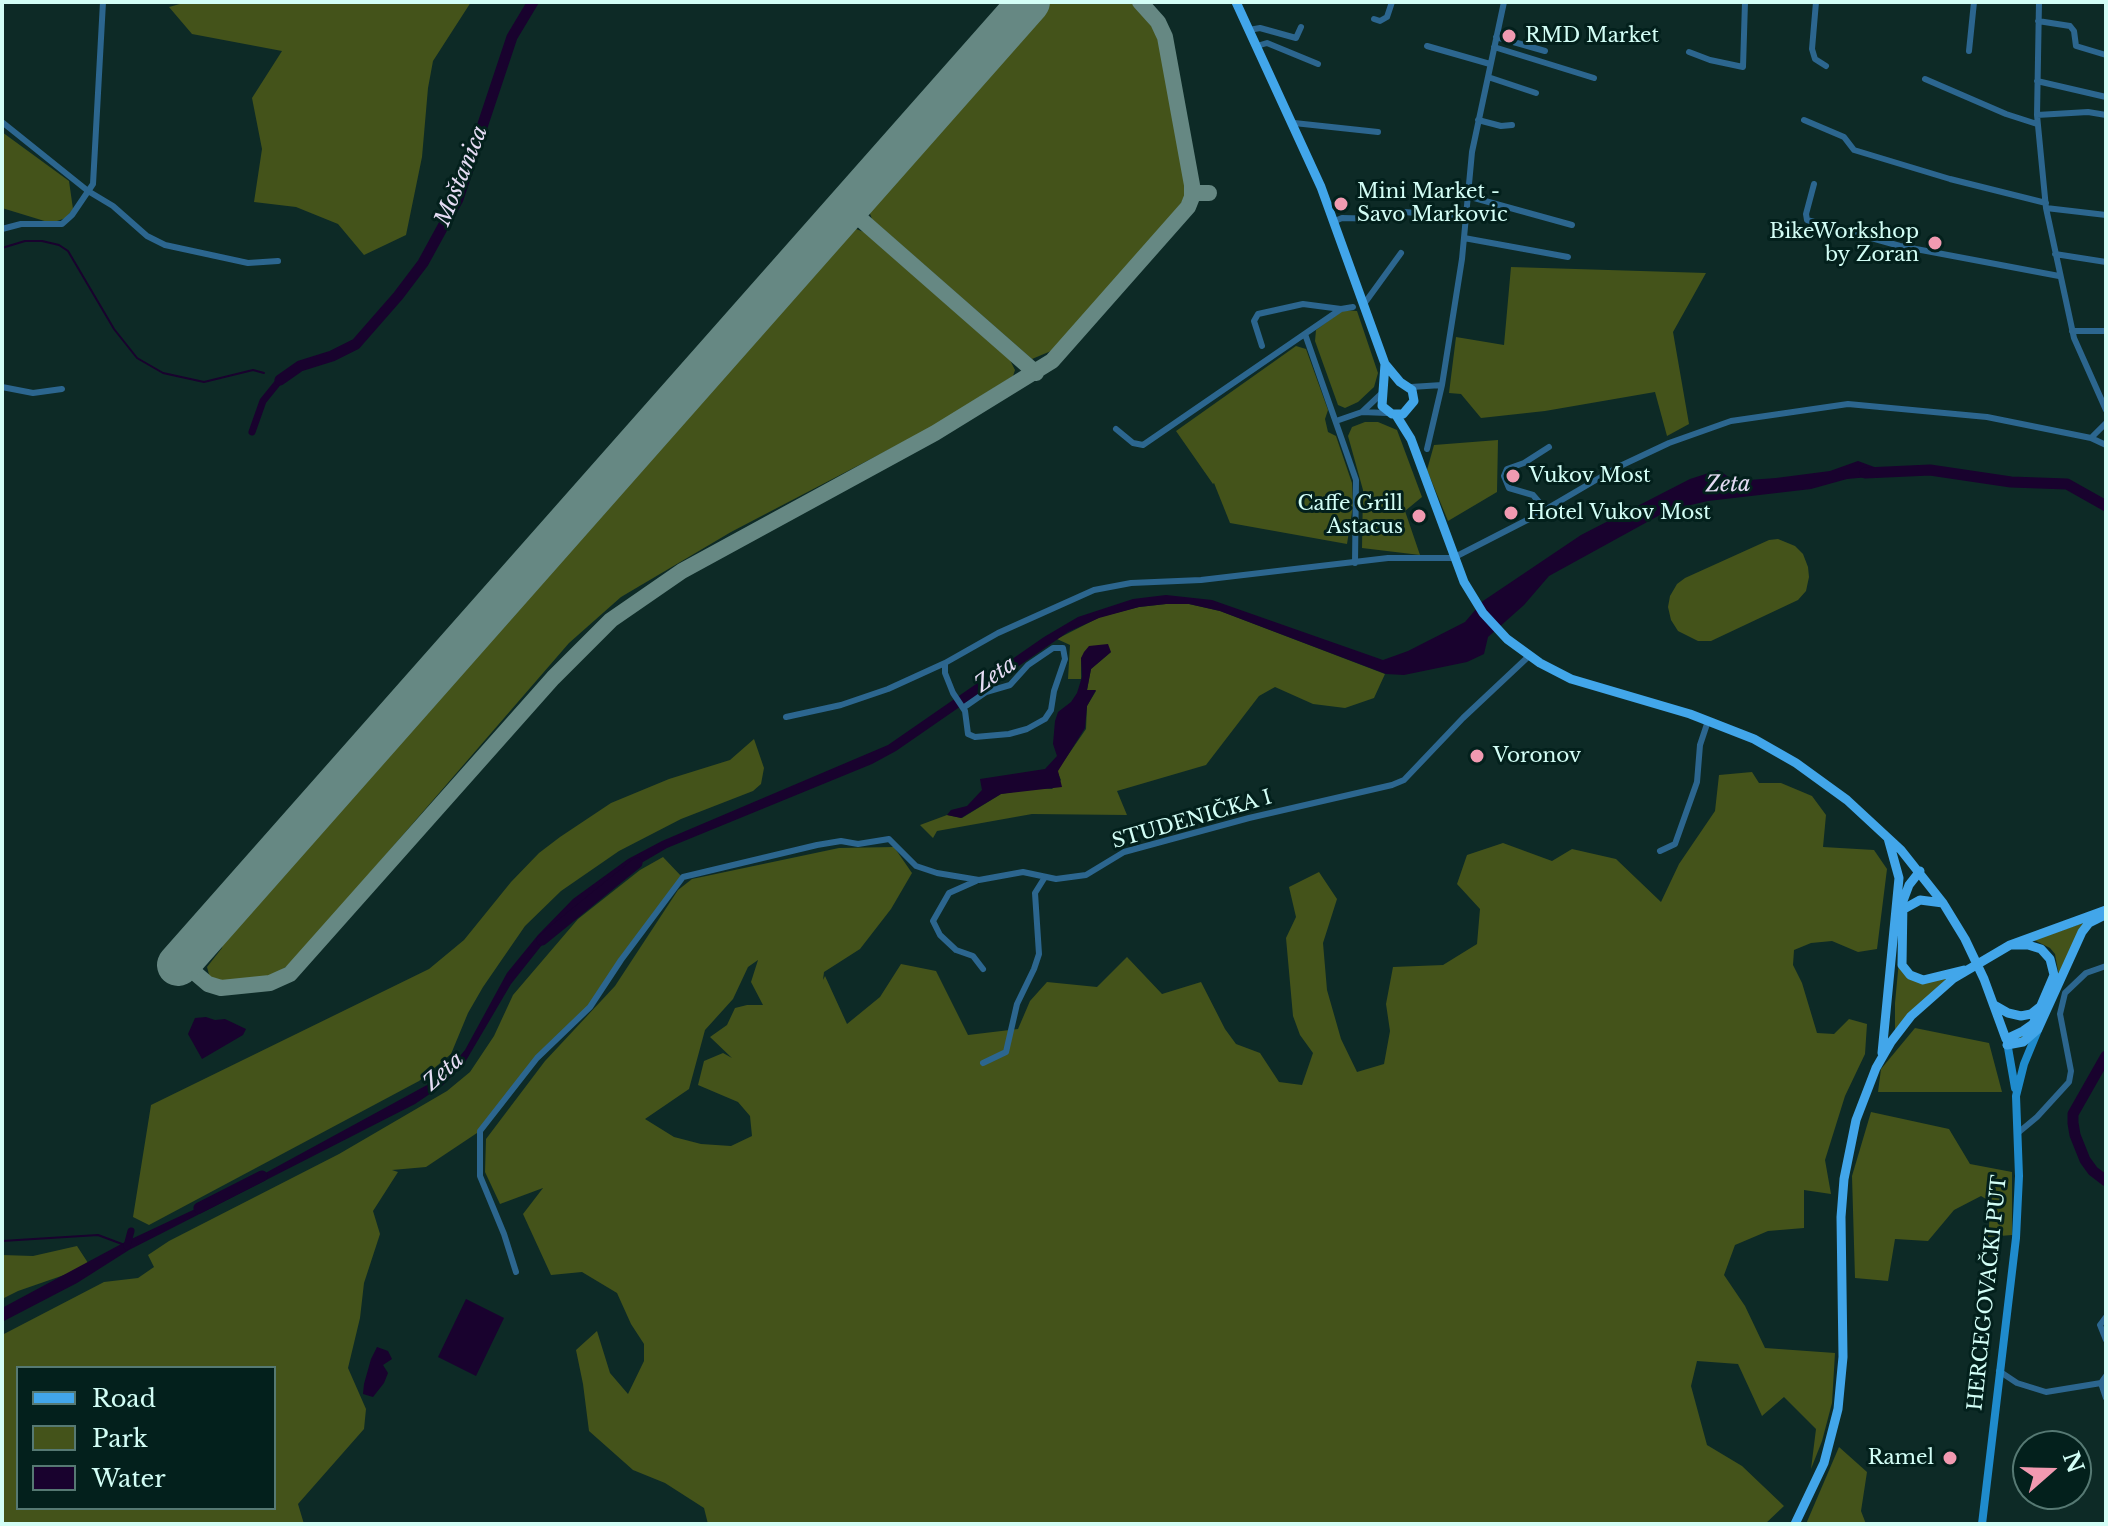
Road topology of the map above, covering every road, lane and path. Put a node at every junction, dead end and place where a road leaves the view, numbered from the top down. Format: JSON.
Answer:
{"nodes":[{"id":1,"x":103,"y":2,"type":"edge"},
{"id":2,"x":1236,"y":2,"type":"edge"},
{"id":3,"x":1392,"y":2,"type":"edge"},
{"id":4,"x":1503,"y":2,"type":"edge"},
{"id":5,"x":1744,"y":2,"type":"edge"},
{"id":6,"x":1816,"y":2,"type":"edge"},
{"id":7,"x":1974,"y":2,"type":"edge"},
{"id":8,"x":2039,"y":2,"type":"edge"},
{"id":9,"x":1374,"y":19,"type":"dead end"},
{"id":10,"x":2038,"y":21,"type":"junction"},
{"id":11,"x":1301,"y":27,"type":"dead end"},
{"id":12,"x":1249,"y":30,"type":"junction"},
{"id":13,"x":1496,"y":37,"type":"junction"},
{"id":14,"x":1257,"y":46,"type":"junction"},
{"id":15,"x":1427,"y":46,"type":"dead end"},
{"id":16,"x":1494,"y":47,"type":"junction"},
{"id":17,"x":1545,"y":51,"type":"dead end"},
{"id":18,"x":1969,"y":51,"type":"dead end"},
{"id":19,"x":1689,"y":52,"type":"dead end"},
{"id":20,"x":2106,"y":55,"type":"edge"},
{"id":21,"x":1318,"y":64,"type":"dead end"},
{"id":22,"x":1490,"y":64,"type":"junction"},
{"id":23,"x":1826,"y":66,"type":"dead end"},
{"id":24,"x":1488,"y":77,"type":"junction"},
{"id":25,"x":1594,"y":78,"type":"dead end"},
{"id":26,"x":1925,"y":79,"type":"dead end"},
{"id":27,"x":2037,"y":81,"type":"junction"},
{"id":28,"x":1536,"y":93,"type":"dead end"},
{"id":29,"x":2106,"y":97,"type":"edge"},
{"id":30,"x":2037,"y":115,"type":"junction"},
{"id":31,"x":2106,"y":115,"type":"edge"},
{"id":32,"x":1478,"y":120,"type":"junction"},
{"id":33,"x":1804,"y":120,"type":"dead end"},
{"id":34,"x":2,"y":122,"type":"edge"},
{"id":35,"x":1294,"y":123,"type":"junction"},
{"id":36,"x":2037,"y":124,"type":"junction"},
{"id":37,"x":1512,"y":125,"type":"dead end"},
{"id":38,"x":1378,"y":132,"type":"dead end"},
{"id":39,"x":1814,"y":184,"type":"dead end"},
{"id":40,"x":88,"y":191,"type":"junction"},
{"id":41,"x":1467,"y":196,"type":"junction"},
{"id":42,"x":2046,"y":205,"type":"junction"},
{"id":43,"x":2106,"y":215,"type":"edge"},
{"id":44,"x":1465,"y":217,"type":"junction"},
{"id":45,"x":1335,"y":221,"type":"junction"},
{"id":46,"x":1572,"y":225,"type":"dead end"},
{"id":47,"x":2,"y":229,"type":"edge"},
{"id":48,"x":1464,"y":238,"type":"junction"},
{"id":49,"x":1401,"y":253,"type":"dead end"},
{"id":50,"x":2055,"y":254,"type":"junction"},
{"id":51,"x":1568,"y":257,"type":"dead end"},
{"id":52,"x":278,"y":261,"type":"dead end"},
{"id":53,"x":2106,"y":262,"type":"edge"},
{"id":54,"x":2059,"y":276,"type":"junction"},
{"id":55,"x":1364,"y":304,"type":"junction"},
{"id":56,"x":1353,"y":307,"type":"dead end"},
{"id":57,"x":1341,"y":309,"type":"junction"},
{"id":58,"x":2072,"y":331,"type":"junction"},
{"id":59,"x":2106,"y":331,"type":"edge"},
{"id":60,"x":1305,"y":334,"type":"junction"},
{"id":61,"x":1262,"y":346,"type":"dead end"},
{"id":62,"x":1385,"y":364,"type":"junction"},
{"id":63,"x":1404,"y":384,"type":"junction"},
{"id":64,"x":1442,"y":385,"type":"junction"},
{"id":65,"x":2,"y":387,"type":"edge"},
{"id":66,"x":1429,"y":387,"type":"junction"},
{"id":67,"x":62,"y":389,"type":"dead end"},
{"id":68,"x":1383,"y":391,"type":"junction"},
{"id":69,"x":1411,"y":406,"type":"junction"},
{"id":70,"x":2106,"y":410,"type":"edge"},
{"id":71,"x":1362,"y":412,"type":"junction"},
{"id":72,"x":1391,"y":414,"type":"junction"},
{"id":73,"x":1336,"y":421,"type":"junction"},
{"id":74,"x":2106,"y":423,"type":"edge"},
{"id":75,"x":1116,"y":429,"type":"dead end"},
{"id":76,"x":2091,"y":438,"type":"junction"},
{"id":77,"x":1411,"y":439,"type":"junction"},
{"id":78,"x":2106,"y":445,"type":"edge"},
{"id":79,"x":1549,"y":447,"type":"dead end"},
{"id":80,"x":1427,"y":449,"type":"dead end"},
{"id":81,"x":1545,"y":509,"type":"junction"},
{"id":82,"x":1453,"y":558,"type":"junction"},
{"id":83,"x":1355,"y":563,"type":"junction"},
{"id":84,"x":1529,"y":656,"type":"junction"},
{"id":85,"x":945,"y":663,"type":"junction"},
{"id":86,"x":963,"y":707,"type":"junction"},
{"id":87,"x":786,"y":717,"type":"dead end"},
{"id":88,"x":1708,"y":721,"type":"junction"},
{"id":89,"x":1887,"y":836,"type":"junction"},
{"id":90,"x":1660,"y":851,"type":"dead end"},
{"id":91,"x":1920,"y":871,"type":"junction"},
{"id":92,"x":1045,"y":877,"type":"junction"},
{"id":93,"x":1899,"y":878,"type":"junction"},
{"id":94,"x":979,"y":880,"type":"junction"},
{"id":95,"x":1943,"y":903,"type":"junction"},
{"id":96,"x":1902,"y":910,"type":"junction"},
{"id":97,"x":2106,"y":912,"type":"edge"},
{"id":98,"x":2010,"y":945,"type":"junction"},
{"id":99,"x":2106,"y":966,"type":"edge"},
{"id":100,"x":983,"y":969,"type":"dead end"},
{"id":101,"x":1967,"y":970,"type":"junction"},
{"id":102,"x":1994,"y":1005,"type":"junction"},
{"id":103,"x":2042,"y":1006,"type":"junction"},
{"id":104,"x":2038,"y":1029,"type":"junction"},
{"id":105,"x":2006,"y":1042,"type":"junction"},
{"id":106,"x":1882,"y":1057,"type":"junction"},
{"id":107,"x":983,"y":1063,"type":"dead end"},
{"id":108,"x":2016,"y":1096,"type":"junction"},
{"id":109,"x":2019,"y":1132,"type":"junction"},
{"id":110,"x":516,"y":1272,"type":"dead end"},
{"id":111,"x":2106,"y":1317,"type":"edge"},
{"id":112,"x":2106,"y":1340,"type":"edge"},
{"id":113,"x":1999,"y":1371,"type":"junction"},
{"id":114,"x":2106,"y":1376,"type":"edge"},
{"id":115,"x":2101,"y":1383,"type":"junction"},
{"id":116,"x":2106,"y":1398,"type":"edge"},
{"id":117,"x":1795,"y":1524,"type":"edge"},
{"id":118,"x":1982,"y":1524,"type":"edge"}],
"edges":[{"from":1,"to":40,"type":"street"},
{"from":2,"to":12,"type":"main road"},
{"from":3,"to":9,"type":"street"},
{"from":4,"to":13,"type":"street"},
{"from":5,"to":19,"type":"street"},
{"from":6,"to":23,"type":"street"},
{"from":7,"to":18,"type":"street"},
{"from":8,"to":10,"type":"street"},
{"from":10,"to":20,"type":"street"},
{"from":10,"to":27,"type":"street"},
{"from":11,"to":12,"type":"street"},
{"from":12,"to":14,"type":"main road"},
{"from":13,"to":16,"type":"street"},
{"from":13,"to":17,"type":"street"},
{"from":14,"to":21,"type":"street"},
{"from":14,"to":35,"type":"main road"},
{"from":15,"to":22,"type":"street"},
{"from":16,"to":22,"type":"street"},
{"from":16,"to":25,"type":"street"},
{"from":22,"to":24,"type":"street"},
{"from":24,"to":28,"type":"street"},
{"from":24,"to":32,"type":"street"},
{"from":26,"to":36,"type":"street"},
{"from":27,"to":29,"type":"street"},
{"from":27,"to":30,"type":"street"},
{"from":30,"to":31,"type":"street"},
{"from":30,"to":36,"type":"street"},
{"from":32,"to":37,"type":"street"},
{"from":32,"to":41,"type":"street"},
{"from":33,"to":42,"type":"street"},
{"from":34,"to":40,"type":"street"},
{"from":35,"to":38,"type":"street"},
{"from":35,"to":45,"type":"main road"},
{"from":36,"to":42,"type":"street"},
{"from":39,"to":54,"type":"street"},
{"from":40,"to":47,"type":"street"},
{"from":40,"to":52,"type":"street"},
{"from":41,"to":44,"type":"street"},
{"from":41,"to":46,"type":"street"},
{"from":42,"to":43,"type":"street"},
{"from":42,"to":50,"type":"street"},
{"from":44,"to":45,"type":"street"},
{"from":44,"to":48,"type":"street"},
{"from":45,"to":55,"type":"main road"},
{"from":48,"to":51,"type":"street"},
{"from":48,"to":64,"type":"street"},
{"from":49,"to":55,"type":"street"},
{"from":50,"to":53,"type":"street"},
{"from":50,"to":54,"type":"street"},
{"from":54,"to":58,"type":"street"},
{"from":55,"to":62,"type":"main road"},
{"from":56,"to":57,"type":"street"},
{"from":57,"to":60,"type":"street"},
{"from":57,"to":61,"type":"street"},
{"from":58,"to":59,"type":"street"},
{"from":58,"to":70,"type":"street"},
{"from":60,"to":73,"type":"street"},
{"from":60,"to":75,"type":"street"},
{"from":62,"to":63,"type":"main road"},
{"from":62,"to":68,"type":"main road"},
{"from":63,"to":66,"type":"street"},
{"from":63,"to":68,"type":"main road"},
{"from":63,"to":69,"type":"main road"},
{"from":64,"to":66,"type":"street"},
{"from":64,"to":80,"type":"street"},
{"from":65,"to":67,"type":"street"},
{"from":66,"to":69,"type":"street"},
{"from":68,"to":71,"type":"street"},
{"from":68,"to":72,"type":"main road"},
{"from":69,"to":72,"type":"main road"},
{"from":69,"to":77,"type":"main road"},
{"from":71,"to":72,"type":"street"},
{"from":71,"to":73,"type":"street"},
{"from":72,"to":77,"type":"main road"},
{"from":73,"to":83,"type":"street"},
{"from":74,"to":76,"type":"street"},
{"from":76,"to":78,"type":"street"},
{"from":76,"to":81,"type":"street"},
{"from":77,"to":82,"type":"main road"},
{"from":79,"to":81,"type":"street"},
{"from":81,"to":82,"type":"street"},
{"from":82,"to":83,"type":"street"},
{"from":82,"to":84,"type":"main road"},
{"from":83,"to":85,"type":"street"},
{"from":84,"to":88,"type":"main road"},
{"from":84,"to":92,"type":"street","name":"STUDENIČKA I"},
{"from":85,"to":86,"type":"street"},
{"from":85,"to":87,"type":"street"},
{"from":86,"to":86,"type":"street"},
{"from":88,"to":89,"type":"main road"},
{"from":88,"to":90,"type":"street"},
{"from":89,"to":91,"type":"main road"},
{"from":89,"to":93,"type":"main road"},
{"from":91,"to":93,"type":"main road"},
{"from":91,"to":95,"type":"main road"},
{"from":91,"to":96,"type":"main road"},
{"from":92,"to":94,"type":"street","name":"STUDENIČKA I"},
{"from":92,"to":107,"type":"street"},
{"from":93,"to":106,"type":"main road"},
{"from":94,"to":100,"type":"street"},
{"from":94,"to":110,"type":"street","name":"STUDENIČKA I"},
{"from":95,"to":96,"type":"main road"},
{"from":95,"to":102,"type":"main road"},
{"from":96,"to":101,"type":"main road"},
{"from":97,"to":98,"type":"main road"},
{"from":97,"to":104,"type":"main road"},
{"from":98,"to":101,"type":"main road"},
{"from":98,"to":103,"type":"main road"},
{"from":99,"to":109,"type":"street"},
{"from":101,"to":106,"type":"main road"},
{"from":102,"to":103,"type":"main road"},
{"from":102,"to":105,"type":"main road"},
{"from":103,"to":105,"type":"main road"},
{"from":104,"to":105,"type":"main road"},
{"from":104,"to":108,"type":"main road"},
{"from":105,"to":108,"type":"main road"},
{"from":106,"to":117,"type":"main road"},
{"from":108,"to":109,"type":"main road","name":"HERCEGOVAČKI PUT"},
{"from":109,"to":113,"type":"main road","name":"HERCEGOVAČKI PUT"},
{"from":111,"to":112,"type":"street"},
{"from":113,"to":115,"type":"street"},
{"from":113,"to":118,"type":"main road","name":"HERCEGOVAČKI PUT"},
{"from":114,"to":115,"type":"street"},
{"from":115,"to":116,"type":"street"}]}
